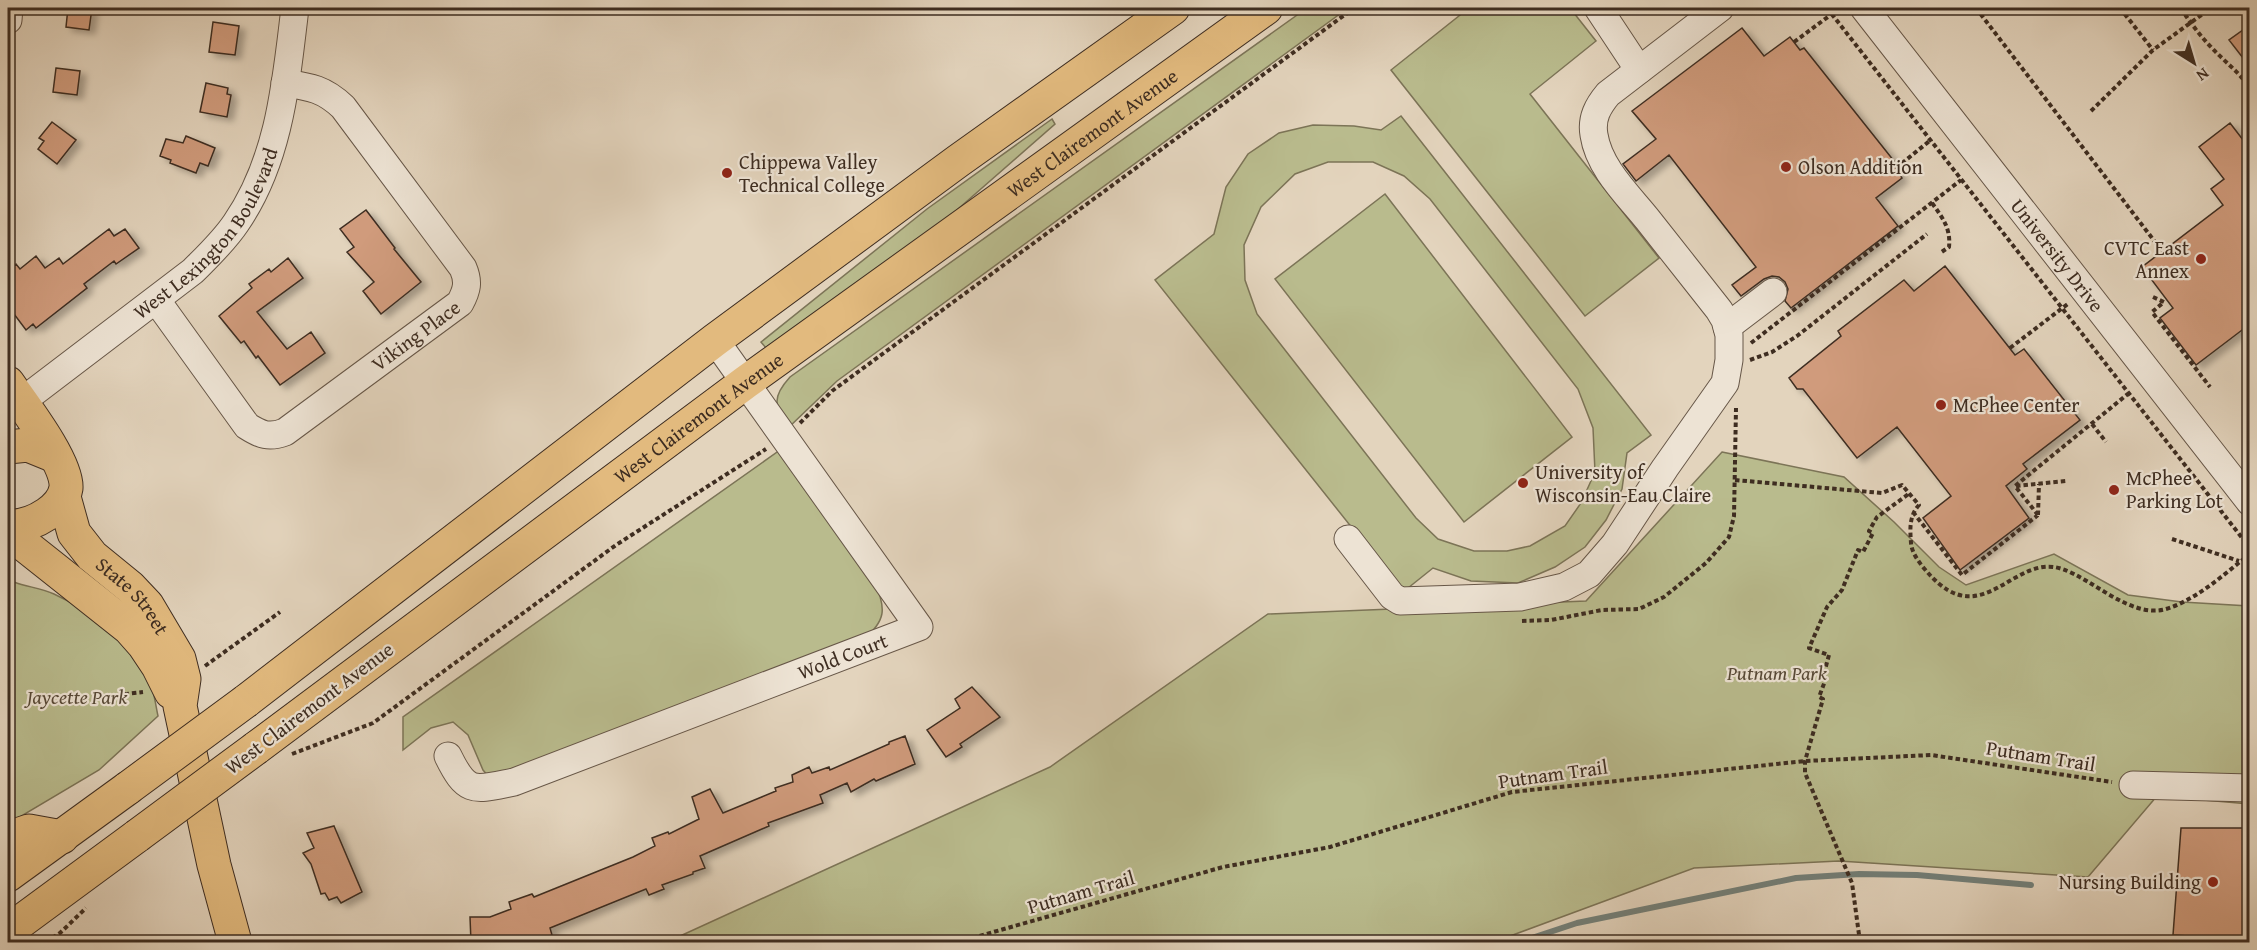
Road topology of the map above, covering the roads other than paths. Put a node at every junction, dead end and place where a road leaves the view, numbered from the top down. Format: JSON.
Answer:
{"nodes":[{"id":1,"x":9,"y":8,"type":"edge"},
{"id":2,"x":295,"y":8,"type":"edge"},
{"id":3,"x":1173,"y":8,"type":"edge"},
{"id":4,"x":1266,"y":8,"type":"edge"},
{"id":5,"x":1598,"y":8,"type":"edge"},
{"id":6,"x":1720,"y":8,"type":"edge"},
{"id":7,"x":1864,"y":8,"type":"edge"},
{"id":8,"x":8,"y":20,"type":"edge"},
{"id":9,"x":1639,"y":70,"type":"junction"},
{"id":10,"x":285,"y":84,"type":"junction"},
{"id":11,"x":1773,"y":292,"type":"dead end"},
{"id":12,"x":157,"y":301,"type":"junction"},
{"id":13,"x":1727,"y":327,"type":"junction"},
{"id":14,"x":715,"y":340,"type":"junction"},
{"id":15,"x":746,"y":382,"type":"junction"},
{"id":16,"x":14,"y":392,"type":"edge"},
{"id":17,"x":8,"y":447,"type":"edge"},
{"id":18,"x":55,"y":456,"type":"junction"},
{"id":19,"x":64,"y":497,"type":"junction"},
{"id":20,"x":2250,"y":502,"type":"edge"},
{"id":21,"x":8,"y":526,"type":"edge"},
{"id":22,"x":8,"y":532,"type":"edge"},
{"id":23,"x":1348,"y":539,"type":"dead end"},
{"id":24,"x":8,"y":560,"type":"edge"},
{"id":25,"x":97,"y":604,"type":"junction"},
{"id":26,"x":167,"y":698,"type":"junction"},
{"id":27,"x":448,"y":756,"type":"dead end"},
{"id":28,"x":2133,"y":785,"type":"road end"},
{"id":29,"x":2250,"y":788,"type":"edge"},
{"id":30,"x":62,"y":837,"type":"junction"},
{"id":31,"x":8,"y":838,"type":"edge"},
{"id":32,"x":8,"y":875,"type":"edge"},
{"id":33,"x":8,"y":931,"type":"edge"},
{"id":34,"x":235,"y":942,"type":"edge"}],
"edges":[{"from":1,"to":8,"type":"street"},
{"from":2,"to":10,"type":"street","name":"West Lexington Boulevard"},
{"from":3,"to":14,"type":"main road"},
{"from":4,"to":15,"type":"main road","name":"West Clairemont Avenue"},
{"from":5,"to":9,"type":"street"},
{"from":6,"to":9,"type":"street"},
{"from":7,"to":20,"type":"street","name":"University Drive"},
{"from":9,"to":13,"type":"street"},
{"from":10,"to":12,"type":"street","name":"West Lexington Boulevard"},
{"from":10,"to":12,"type":"street","name":"Viking Place"},
{"from":11,"to":13,"type":"street"},
{"from":12,"to":16,"type":"street","name":"West Lexington Boulevard"},
{"from":13,"to":23,"type":"street"},
{"from":14,"to":15,"type":"street","name":"Wold Court"},
{"from":14,"to":30,"type":"main road","bridge":true},
{"from":15,"to":27,"type":"street","name":"Wold Court"},
{"from":15,"to":33,"type":"main road","name":"West Clairemont Avenue","bridge":true},
{"from":16,"to":18,"type":"main road"},
{"from":17,"to":18,"type":"main road"},
{"from":18,"to":19,"type":"main road","name":"State Street"},
{"from":19,"to":21,"type":"main road"},
{"from":19,"to":26,"type":"main road","name":"State Street"},
{"from":22,"to":25,"type":"main road","name":"State Street"},
{"from":24,"to":25,"type":"main road"},
{"from":25,"to":26,"type":"main road","name":"State Street"},
{"from":26,"to":34,"type":"main road","name":"State Street"},
{"from":28,"to":29,"type":"street"},
{"from":30,"to":31,"type":"main road"},
{"from":30,"to":32,"type":"main road"}]}
